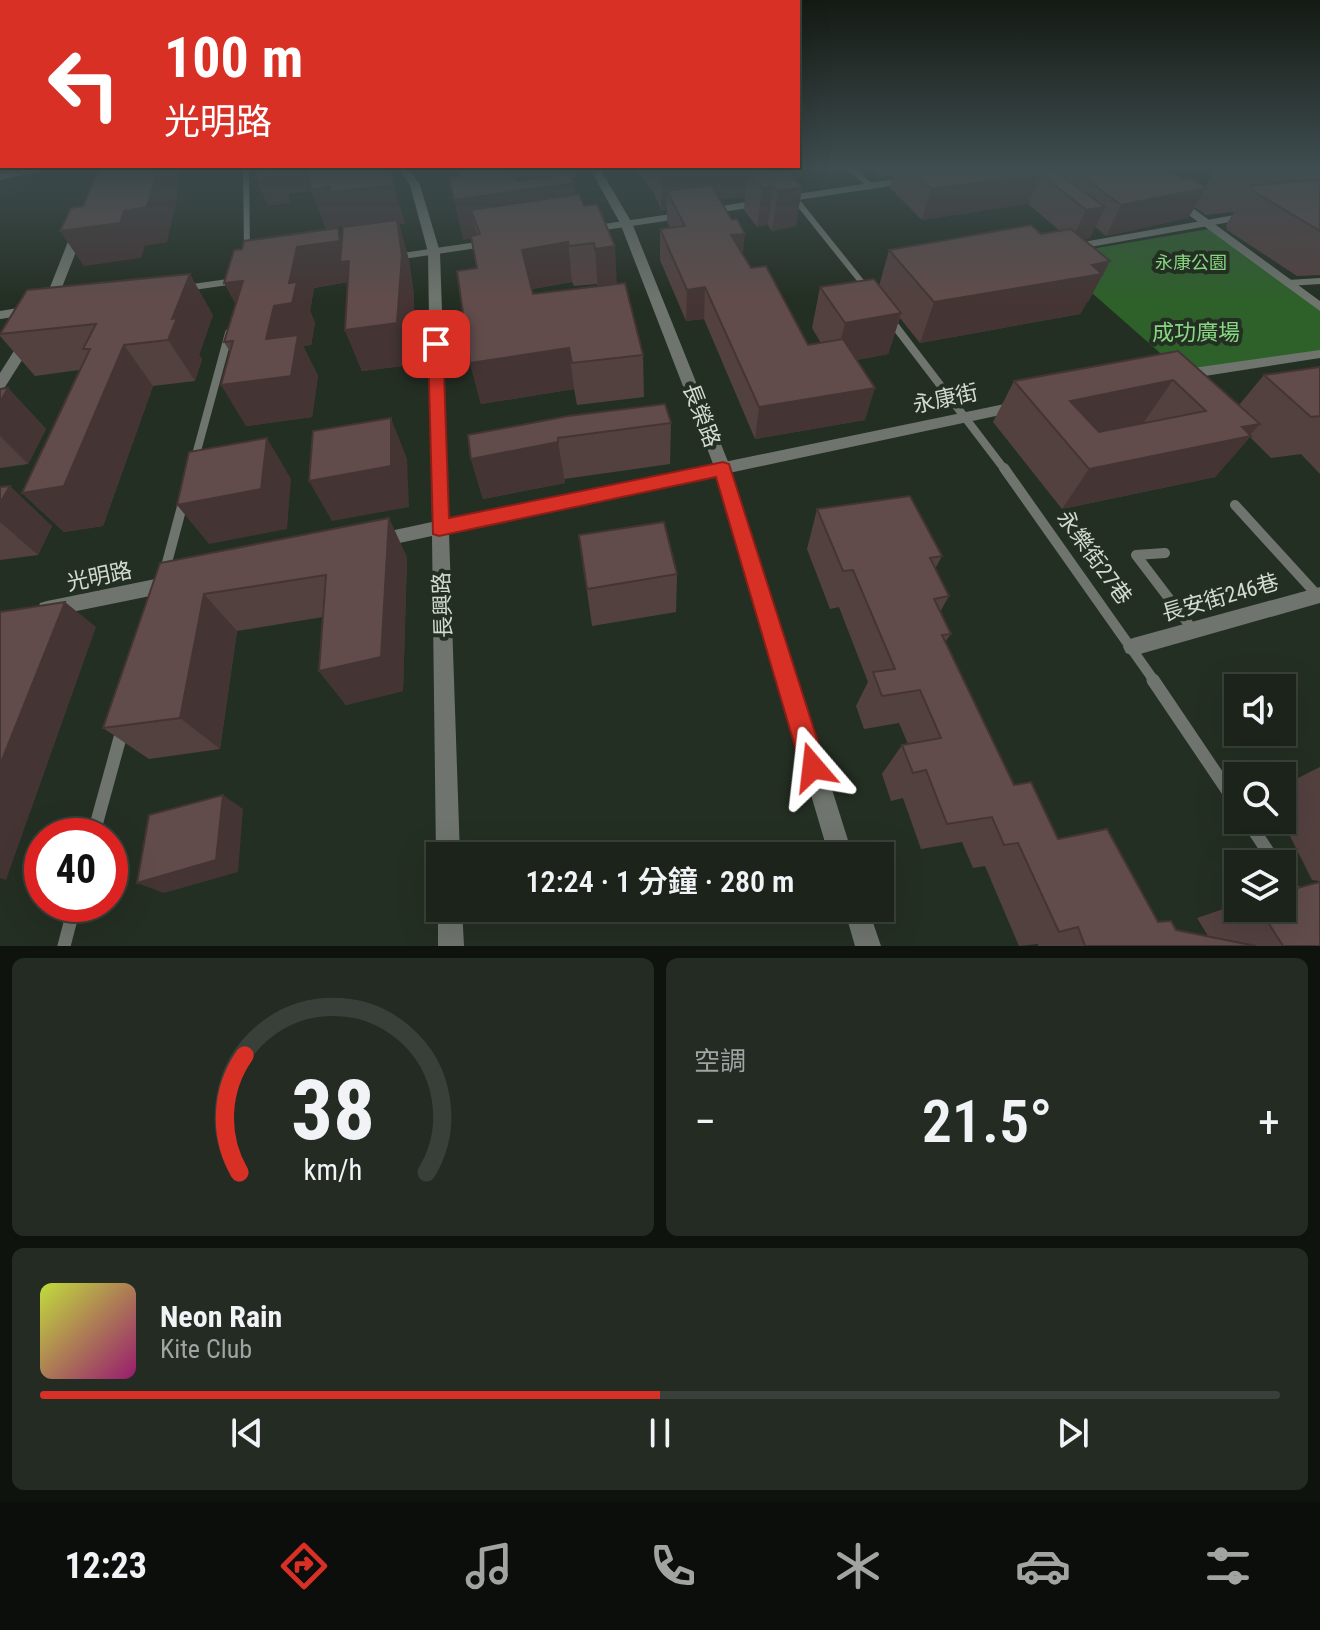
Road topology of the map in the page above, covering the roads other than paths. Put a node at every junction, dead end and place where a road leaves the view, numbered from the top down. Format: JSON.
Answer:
{"nodes":[{"id":1,"x":87,"y":211,"type":"edge"},
{"id":2,"x":247,"y":211,"type":"edge"},
{"id":3,"x":422,"y":211,"type":"edge"},
{"id":4,"x":619,"y":211,"type":"edge"},
{"id":5,"x":708,"y":211,"type":"edge"},
{"id":6,"x":804,"y":211,"type":"edge"},
{"id":7,"x":1191,"y":211,"type":"edge"},
{"id":8,"x":703,"y":212,"type":"edge"},
{"id":9,"x":687,"y":214,"type":"edge"},
{"id":10,"x":1248,"y":217,"type":"dead end"},
{"id":11,"x":1205,"y":221,"type":"junction"},
{"id":12,"x":626,"y":223,"type":"junction"},
{"id":13,"x":582,"y":230,"type":"edge"},
{"id":14,"x":1093,"y":234,"type":"dead end"},
{"id":15,"x":1104,"y":242,"type":"junction"},
{"id":16,"x":493,"y":243,"type":"edge"},
{"id":17,"x":1074,"y":247,"type":"edge"},
{"id":18,"x":434,"y":252,"type":"junction"},
{"id":19,"x":248,"y":258,"type":"edge"},
{"id":20,"x":390,"y":258,"type":"edge"},
{"id":21,"x":876,"y":279,"type":"edge"},
{"id":22,"x":1320,"y":281,"type":"edge"},
{"id":23,"x":861,"y":282,"type":"junction"},
{"id":24,"x":1288,"y":283,"type":"junction"},
{"id":25,"x":168,"y":290,"type":"edge"},
{"id":26,"x":870,"y":294,"type":"edge"},
{"id":27,"x":239,"y":295,"type":"edge"},
{"id":28,"x":63,"y":306,"type":"edge"},
{"id":29,"x":880,"y":306,"type":"edge"},
{"id":30,"x":1320,"y":307,"type":"edge"},
{"id":31,"x":48,"y":308,"type":"junction"},
{"id":32,"x":0,"y":315,"type":"edge"},
{"id":33,"x":231,"y":325,"type":"edge"},
{"id":34,"x":1320,"y":354,"type":"edge"},
{"id":35,"x":1158,"y":379,"type":"edge"},
{"id":36,"x":0,"y":384,"type":"edge"},
{"id":37,"x":1028,"y":404,"type":"edge"},
{"id":38,"x":967,"y":416,"type":"junction"},
{"id":39,"x":723,"y":469,"type":"junction"},
{"id":40,"x":190,"y":479,"type":"edge"},
{"id":41,"x":186,"y":494,"type":"edge"},
{"id":42,"x":1235,"y":505,"type":"dead end"},
{"id":43,"x":439,"y":528,"type":"junction"},
{"id":44,"x":360,"y":544,"type":"edge"},
{"id":45,"x":1165,"y":553,"type":"dead end"},
{"id":46,"x":192,"y":579,"type":"edge"},
{"id":47,"x":159,"y":593,"type":"junction"},
{"id":48,"x":1319,"y":595,"type":"edge"},
{"id":49,"x":29,"y":613,"type":"edge"},
{"id":50,"x":1193,"y":630,"type":"junction"},
{"id":51,"x":1133,"y":647,"type":"junction"},
{"id":52,"x":125,"y":718,"type":"edge"},
{"id":53,"x":1224,"y":785,"type":"edge"},
{"id":54,"x":98,"y":818,"type":"edge"},
{"id":55,"x":448,"y":842,"type":"edge"},
{"id":56,"x":837,"y":842,"type":"edge"},
{"id":57,"x":1296,"y":894,"type":"edge"},
{"id":58,"x":1305,"y":908,"type":"edge"},
{"id":59,"x":70,"y":922,"type":"edge"},
{"id":60,"x":450,"y":922,"type":"edge"},
{"id":61,"x":860,"y":922,"type":"edge"},
{"id":62,"x":64,"y":946,"type":"edge"},
{"id":63,"x":451,"y":946,"type":"edge"},
{"id":64,"x":868,"y":946,"type":"edge"}],
"edges":[{"from":1,"to":31,"type":"street"},
{"from":2,"to":19,"type":"lane"},
{"from":3,"to":18,"type":"street","name":"長興路"},
{"from":4,"to":12,"type":"street","name":"長榮路"},
{"from":5,"to":8,"type":"lane"},
{"from":6,"to":23,"type":"lane"},
{"from":7,"to":11,"type":"street"},
{"from":9,"to":12,"type":"lane"},
{"from":10,"to":11,"type":"lane"},
{"from":11,"to":15,"type":"lane"},
{"from":11,"to":24,"type":"street"},
{"from":12,"to":13,"type":"lane"},
{"from":12,"to":39,"type":"street","name":"長榮路"},
{"from":14,"to":15,"type":"lane"},
{"from":15,"to":17,"type":"lane"},
{"from":16,"to":18,"type":"lane"},
{"from":18,"to":20,"type":"lane"},
{"from":18,"to":43,"type":"street","name":"長興路"},
{"from":21,"to":23,"type":"lane"},
{"from":22,"to":24,"type":"lane"},
{"from":23,"to":26,"type":"lane"},
{"from":24,"to":30,"type":"street"},
{"from":25,"to":27,"type":"lane"},
{"from":28,"to":31,"type":"lane"},
{"from":29,"to":38,"type":"lane","name":"永樂街27巷"},
{"from":31,"to":32,"type":"lane"},
{"from":31,"to":36,"type":"street"},
{"from":33,"to":40,"type":"lane"},
{"from":34,"to":35,"type":"street"},
{"from":37,"to":38,"type":"street","name":"永康街"},
{"from":38,"to":39,"type":"street","name":"永康街"},
{"from":38,"to":51,"type":"lane","name":"永樂街27巷"},
{"from":39,"to":43,"type":"street"},
{"from":39,"to":56,"type":"street","name":"長榮路"},
{"from":41,"to":47,"type":"lane"},
{"from":42,"to":48,"type":"lane"},
{"from":43,"to":44,"type":"street"},
{"from":43,"to":55,"type":"street","name":"長興路"},
{"from":45,"to":50,"type":"lane"},
{"from":46,"to":47,"type":"street","name":"光明路"},
{"from":47,"to":49,"type":"street","name":"光明路"},
{"from":48,"to":50,"type":"street","name":"長安街246巷"},
{"from":50,"to":51,"type":"street","name":"長安街246巷"},
{"from":51,"to":53,"type":"lane","name":"永樂街27巷"},
{"from":52,"to":54,"type":"lane"},
{"from":57,"to":58,"type":"lane"},
{"from":59,"to":62,"type":"lane"},
{"from":60,"to":63,"type":"street"},
{"from":61,"to":64,"type":"street"}]}
